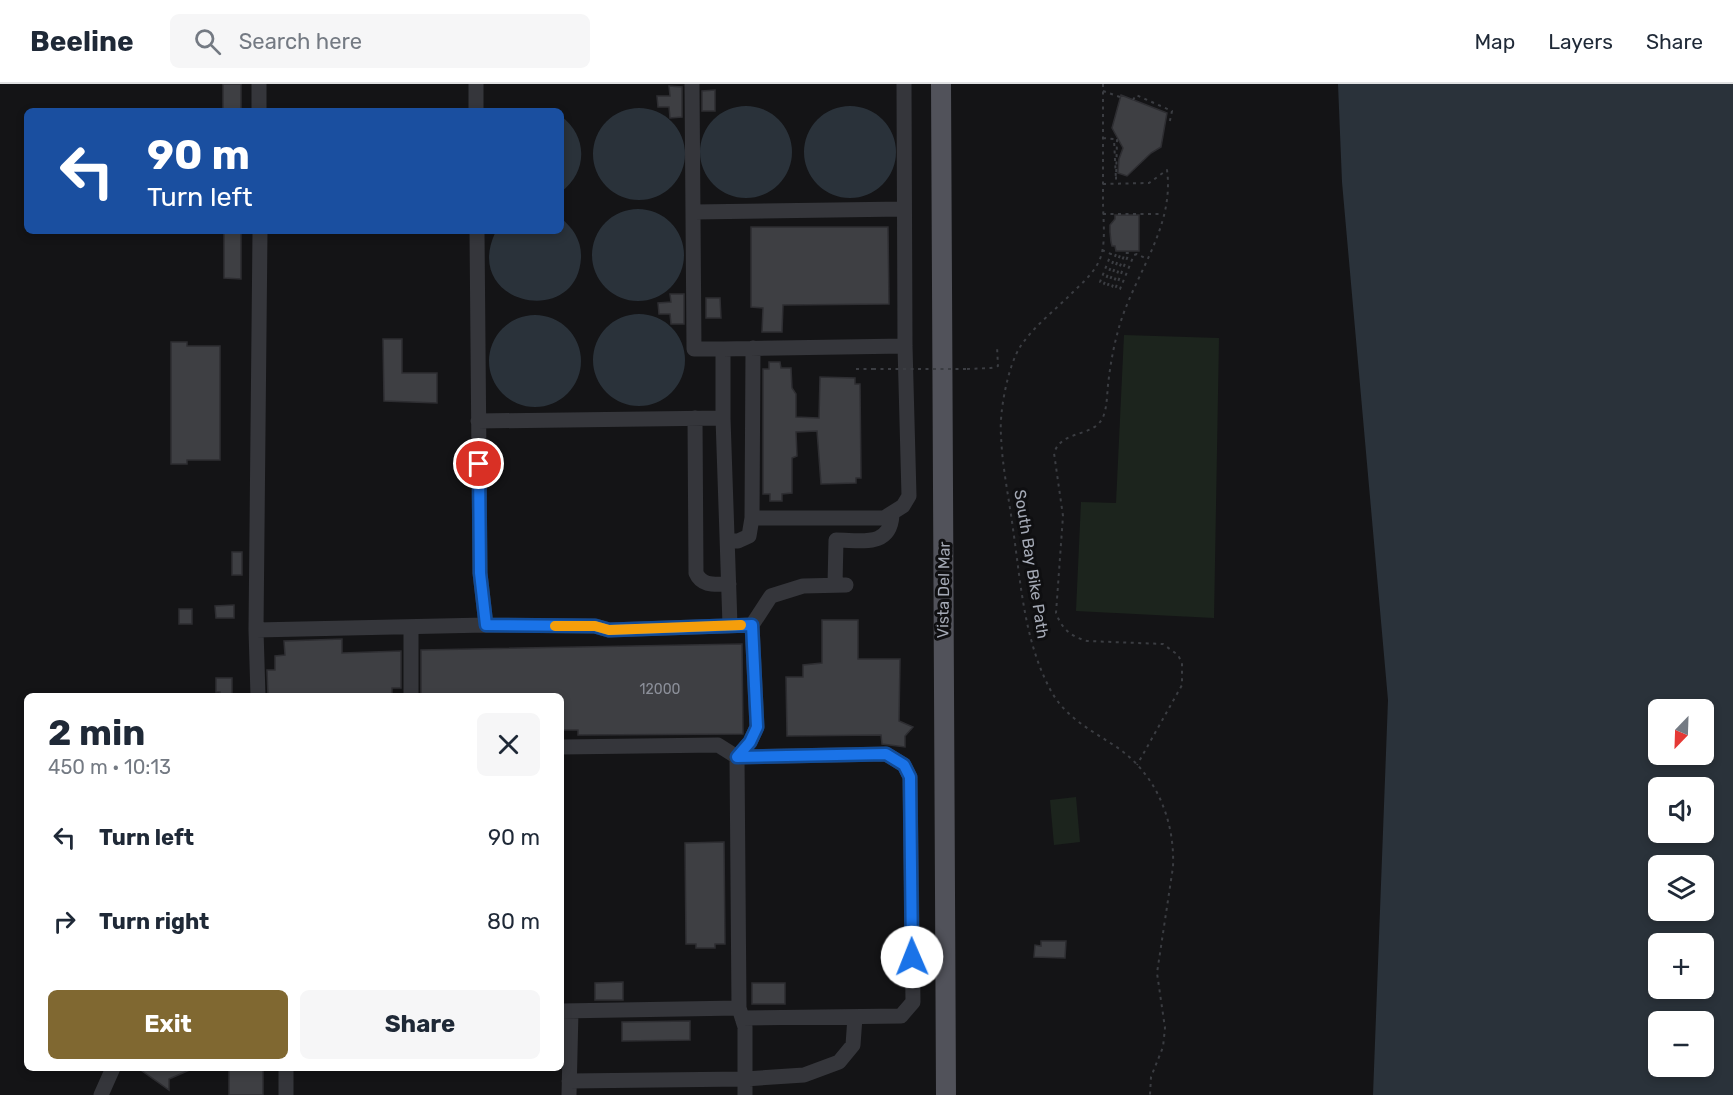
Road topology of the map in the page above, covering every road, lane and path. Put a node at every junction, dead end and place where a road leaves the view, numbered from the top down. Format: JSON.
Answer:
{"nodes":[{"id":1,"x":259,"y":84,"type":"edge"},
{"id":2,"x":476,"y":84,"type":"edge"},
{"id":3,"x":692,"y":84,"type":"edge"},
{"id":4,"x":904,"y":84,"type":"edge"},
{"id":5,"x":941,"y":84,"type":"edge"},
{"id":6,"x":1103,"y":84,"type":"edge"},
{"id":7,"x":1103,"y":91,"type":"junction"},
{"id":8,"x":1120,"y":97,"type":"dead end"},
{"id":9,"x":1134,"y":100,"type":"dead end"},
{"id":10,"x":259,"y":108,"type":"edge"},
{"id":11,"x":476,"y":108,"type":"edge"},
{"id":12,"x":1169,"y":125,"type":"dead end"},
{"id":13,"x":1103,"y":138,"type":"junction"},
{"id":14,"x":1119,"y":141,"type":"dead end"},
{"id":15,"x":1103,"y":184,"type":"junction"},
{"id":16,"x":904,"y":209,"type":"junction"},
{"id":17,"x":694,"y":212,"type":"junction"},
{"id":18,"x":1103,"y":214,"type":"junction"},
{"id":19,"x":1163,"y":214,"type":"junction"},
{"id":20,"x":260,"y":234,"type":"edge"},
{"id":21,"x":477,"y":234,"type":"edge"},
{"id":22,"x":1102,"y":250,"type":"junction"},
{"id":23,"x":1148,"y":259,"type":"junction"},
{"id":24,"x":905,"y":346,"type":"junction"},
{"id":25,"x":997,"y":346,"type":"dead end"},
{"id":26,"x":753,"y":348,"type":"junction"},
{"id":27,"x":723,"y":349,"type":"junction"},
{"id":28,"x":856,"y":369,"type":"dead end"},
{"id":29,"x":695,"y":418,"type":"junction"},
{"id":30,"x":723,"y":418,"type":"junction"},
{"id":31,"x":478,"y":421,"type":"junction"},
{"id":32,"x":892,"y":515,"type":"junction"},
{"id":33,"x":752,"y":518,"type":"junction"},
{"id":34,"x":728,"y":541,"type":"junction"},
{"id":35,"x":729,"y":584,"type":"junction"},
{"id":36,"x":486,"y":625,"type":"junction"},
{"id":37,"x":752,"y":625,"type":"junction"},
{"id":38,"x":730,"y":626,"type":"junction"},
{"id":39,"x":411,"y":627,"type":"junction"},
{"id":40,"x":256,"y":630,"type":"junction"},
{"id":41,"x":258,"y":693,"type":"edge"},
{"id":42,"x":411,"y":693,"type":"edge"},
{"id":43,"x":564,"y":747,"type":"edge"},
{"id":44,"x":737,"y":757,"type":"junction"},
{"id":45,"x":1137,"y":765,"type":"junction"},
{"id":46,"x":566,"y":1011,"type":"edge"},
{"id":47,"x":740,"y":1013,"type":"junction"},
{"id":48,"x":855,"y":1017,"type":"junction"},
{"id":49,"x":565,"y":1058,"type":"edge"},
{"id":50,"x":111,"y":1071,"type":"edge"},
{"id":51,"x":286,"y":1071,"type":"edge"},
{"id":52,"x":745,"y":1087,"type":"edge"},
{"id":53,"x":569,"y":1088,"type":"edge"},
{"id":54,"x":101,"y":1095,"type":"edge"},
{"id":55,"x":286,"y":1095,"type":"edge"},
{"id":56,"x":946,"y":1095,"type":"edge"},
{"id":57,"x":1150,"y":1095,"type":"edge"}],
"edges":[{"from":1,"to":10,"type":"lane"},
{"from":2,"to":11,"type":"lane"},
{"from":3,"to":17,"type":"lane"},
{"from":4,"to":16,"type":"lane"},
{"from":5,"to":56,"type":"main road","name":"Vista Del Mar"},
{"from":6,"to":7,"type":"path","name":"South Bay Bike Path"},
{"from":7,"to":8,"type":"path"},
{"from":7,"to":13,"type":"path","name":"South Bay Bike Path"},
{"from":9,"to":12,"type":"path"},
{"from":13,"to":14,"type":"path"},
{"from":13,"to":15,"type":"path","name":"South Bay Bike Path"},
{"from":15,"to":18,"type":"path","name":"South Bay Bike Path"},
{"from":15,"to":19,"type":"path"},
{"from":16,"to":17,"type":"lane"},
{"from":16,"to":24,"type":"lane"},
{"from":17,"to":27,"type":"lane"},
{"from":18,"to":19,"type":"path"},
{"from":18,"to":22,"type":"path","name":"South Bay Bike Path"},
{"from":19,"to":23,"type":"path"},
{"from":20,"to":40,"type":"lane"},
{"from":21,"to":31,"type":"lane"},
{"from":22,"to":23,"type":"path"},
{"from":22,"to":45,"type":"path","name":"South Bay Bike Path"},
{"from":23,"to":45,"type":"path"},
{"from":24,"to":26,"type":"lane"},
{"from":24,"to":32,"type":"lane"},
{"from":25,"to":28,"type":"path","bridge":true},
{"from":26,"to":27,"type":"lane"},
{"from":26,"to":33,"type":"lane"},
{"from":27,"to":30,"type":"lane"},
{"from":29,"to":30,"type":"lane"},
{"from":29,"to":31,"type":"lane"},
{"from":29,"to":35,"type":"lane"},
{"from":30,"to":34,"type":"lane"},
{"from":31,"to":36,"type":"lane"},
{"from":32,"to":33,"type":"lane"},
{"from":32,"to":37,"type":"lane"},
{"from":33,"to":34,"type":"lane"},
{"from":34,"to":35,"type":"lane"},
{"from":35,"to":38,"type":"lane"},
{"from":36,"to":38,"type":"lane"},
{"from":36,"to":39,"type":"lane"},
{"from":37,"to":38,"type":"lane"},
{"from":37,"to":44,"type":"lane"},
{"from":39,"to":40,"type":"lane"},
{"from":39,"to":42,"type":"lane"},
{"from":40,"to":41,"type":"lane"},
{"from":43,"to":44,"type":"lane"},
{"from":44,"to":47,"type":"lane"},
{"from":44,"to":48,"type":"lane"},
{"from":45,"to":57,"type":"path","name":"South Bay Bike Path"},
{"from":46,"to":47,"type":"lane"},
{"from":46,"to":49,"type":"lane"},
{"from":47,"to":48,"type":"lane"},
{"from":47,"to":52,"type":"lane"},
{"from":48,"to":52,"type":"lane"},
{"from":49,"to":53,"type":"lane"},
{"from":50,"to":54,"type":"lane"},
{"from":51,"to":55,"type":"lane"},
{"from":52,"to":53,"type":"lane"}]}
